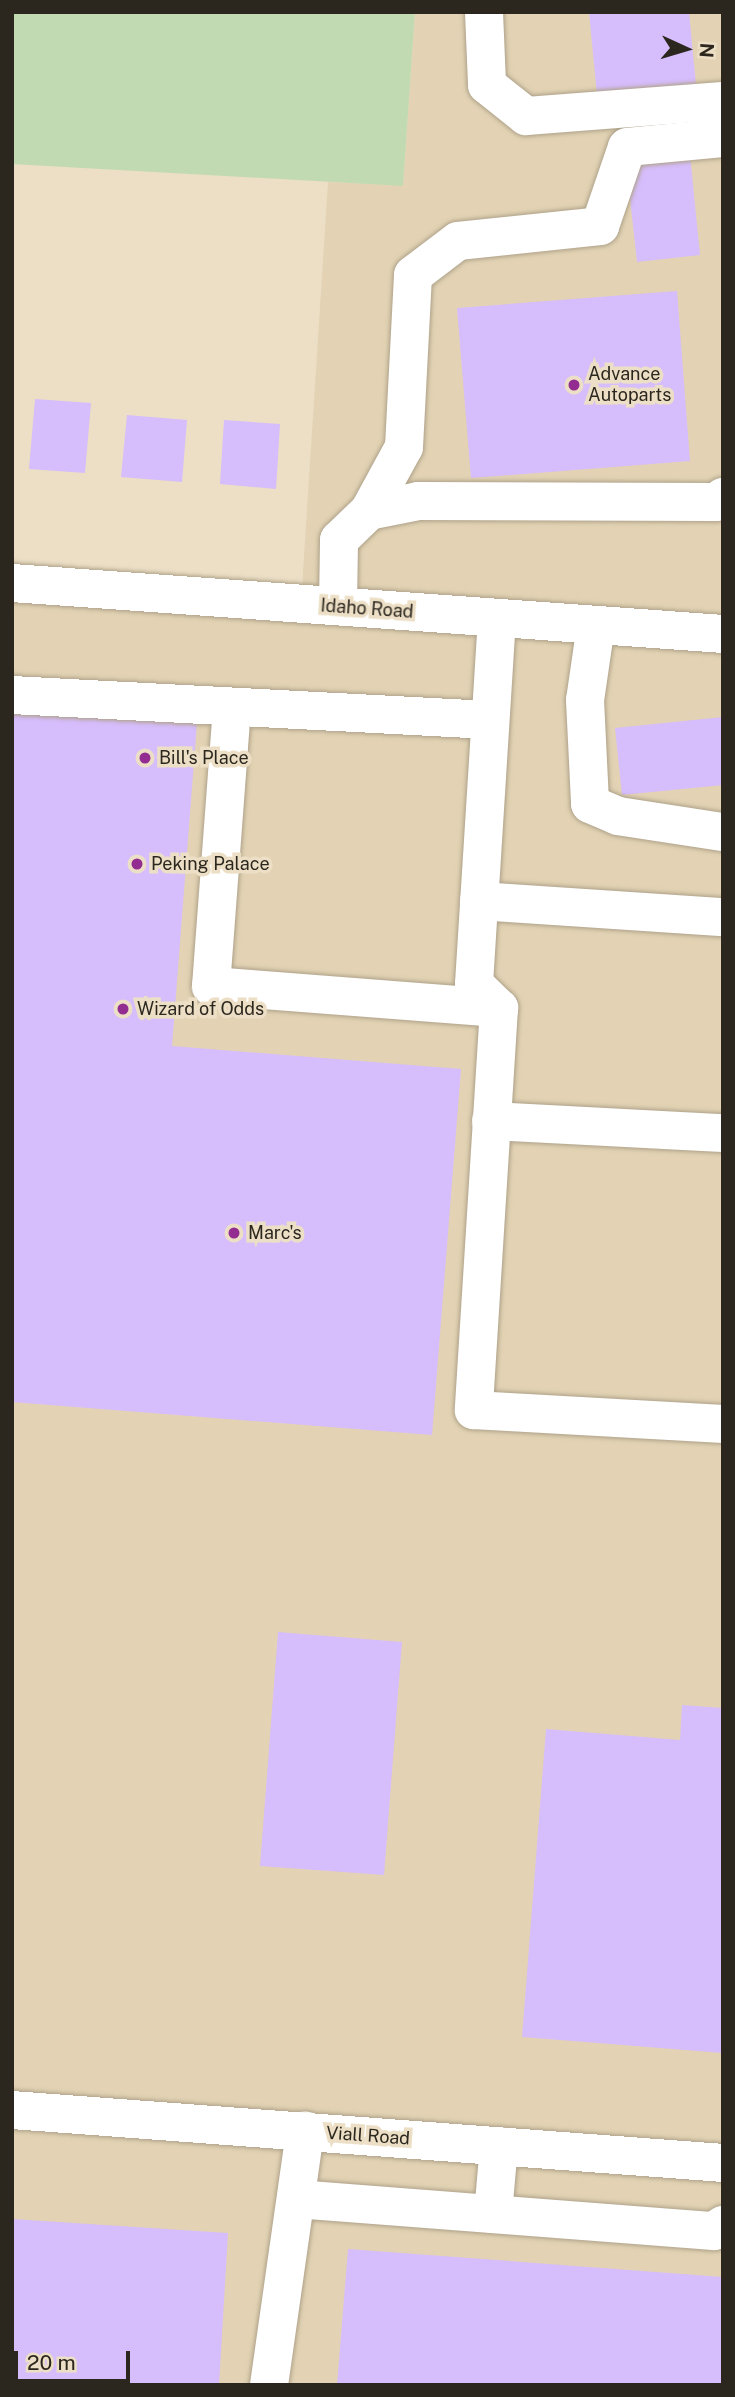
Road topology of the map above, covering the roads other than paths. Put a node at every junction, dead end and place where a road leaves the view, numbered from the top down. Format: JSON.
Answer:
{"nodes":[{"id":1,"x":484,"y":12,"type":"edge"},
{"id":2,"x":723,"y":101,"type":"edge"},
{"id":3,"x":723,"y":138,"type":"edge"},
{"id":4,"x":723,"y":497,"type":"edge"},
{"id":5,"x":369,"y":511,"type":"junction"},
{"id":6,"x":12,"y":583,"type":"edge"},
{"id":7,"x":338,"y":606,"type":"junction"},
{"id":8,"x":497,"y":618,"type":"junction"},
{"id":9,"x":597,"y":625,"type":"junction"},
{"id":10,"x":723,"y":634,"type":"edge"},
{"id":11,"x":12,"y":695,"type":"edge"},
{"id":12,"x":232,"y":706,"type":"junction"},
{"id":13,"x":490,"y":720,"type":"junction"},
{"id":14,"x":723,"y":831,"type":"edge"},
{"id":15,"x":480,"y":901,"type":"junction"},
{"id":16,"x":723,"y":917,"type":"edge"},
{"id":17,"x":499,"y":1008,"type":"junction"},
{"id":18,"x":491,"y":1121,"type":"junction"},
{"id":19,"x":723,"y":1133,"type":"edge"},
{"id":20,"x":723,"y":1424,"type":"edge"},
{"id":21,"x":12,"y":2110,"type":"edge"},
{"id":22,"x":305,"y":2131,"type":"junction"},
{"id":23,"x":499,"y":2146,"type":"junction"},
{"id":24,"x":723,"y":2163,"type":"edge"},
{"id":25,"x":296,"y":2199,"type":"junction"},
{"id":26,"x":493,"y":2214,"type":"junction"},
{"id":27,"x":723,"y":2225,"type":"edge"},
{"id":28,"x":269,"y":2385,"type":"edge"}],
"edges":[{"from":1,"to":2,"type":"street"},
{"from":3,"to":5,"type":"street"},
{"from":4,"to":5,"type":"street"},
{"from":5,"to":7,"type":"street"},
{"from":6,"to":7,"type":"street","name":"Idaho Road"},
{"from":7,"to":8,"type":"street","name":"Idaho Road"},
{"from":8,"to":9,"type":"street","name":"Idaho Road"},
{"from":8,"to":13,"type":"street"},
{"from":9,"to":10,"type":"street","name":"Idaho Road"},
{"from":9,"to":14,"type":"street"},
{"from":11,"to":12,"type":"street"},
{"from":12,"to":13,"type":"street"},
{"from":12,"to":17,"type":"street"},
{"from":13,"to":15,"type":"street"},
{"from":15,"to":16,"type":"street"},
{"from":15,"to":17,"type":"street"},
{"from":17,"to":18,"type":"street"},
{"from":18,"to":19,"type":"street"},
{"from":18,"to":20,"type":"street"},
{"from":21,"to":22,"type":"street","name":"Viall Road"},
{"from":22,"to":23,"type":"street","name":"Viall Road"},
{"from":22,"to":25,"type":"street"},
{"from":23,"to":24,"type":"street","name":"Viall Road"},
{"from":23,"to":26,"type":"street"},
{"from":25,"to":26,"type":"street"},
{"from":25,"to":28,"type":"street"},
{"from":26,"to":27,"type":"street"}]}
